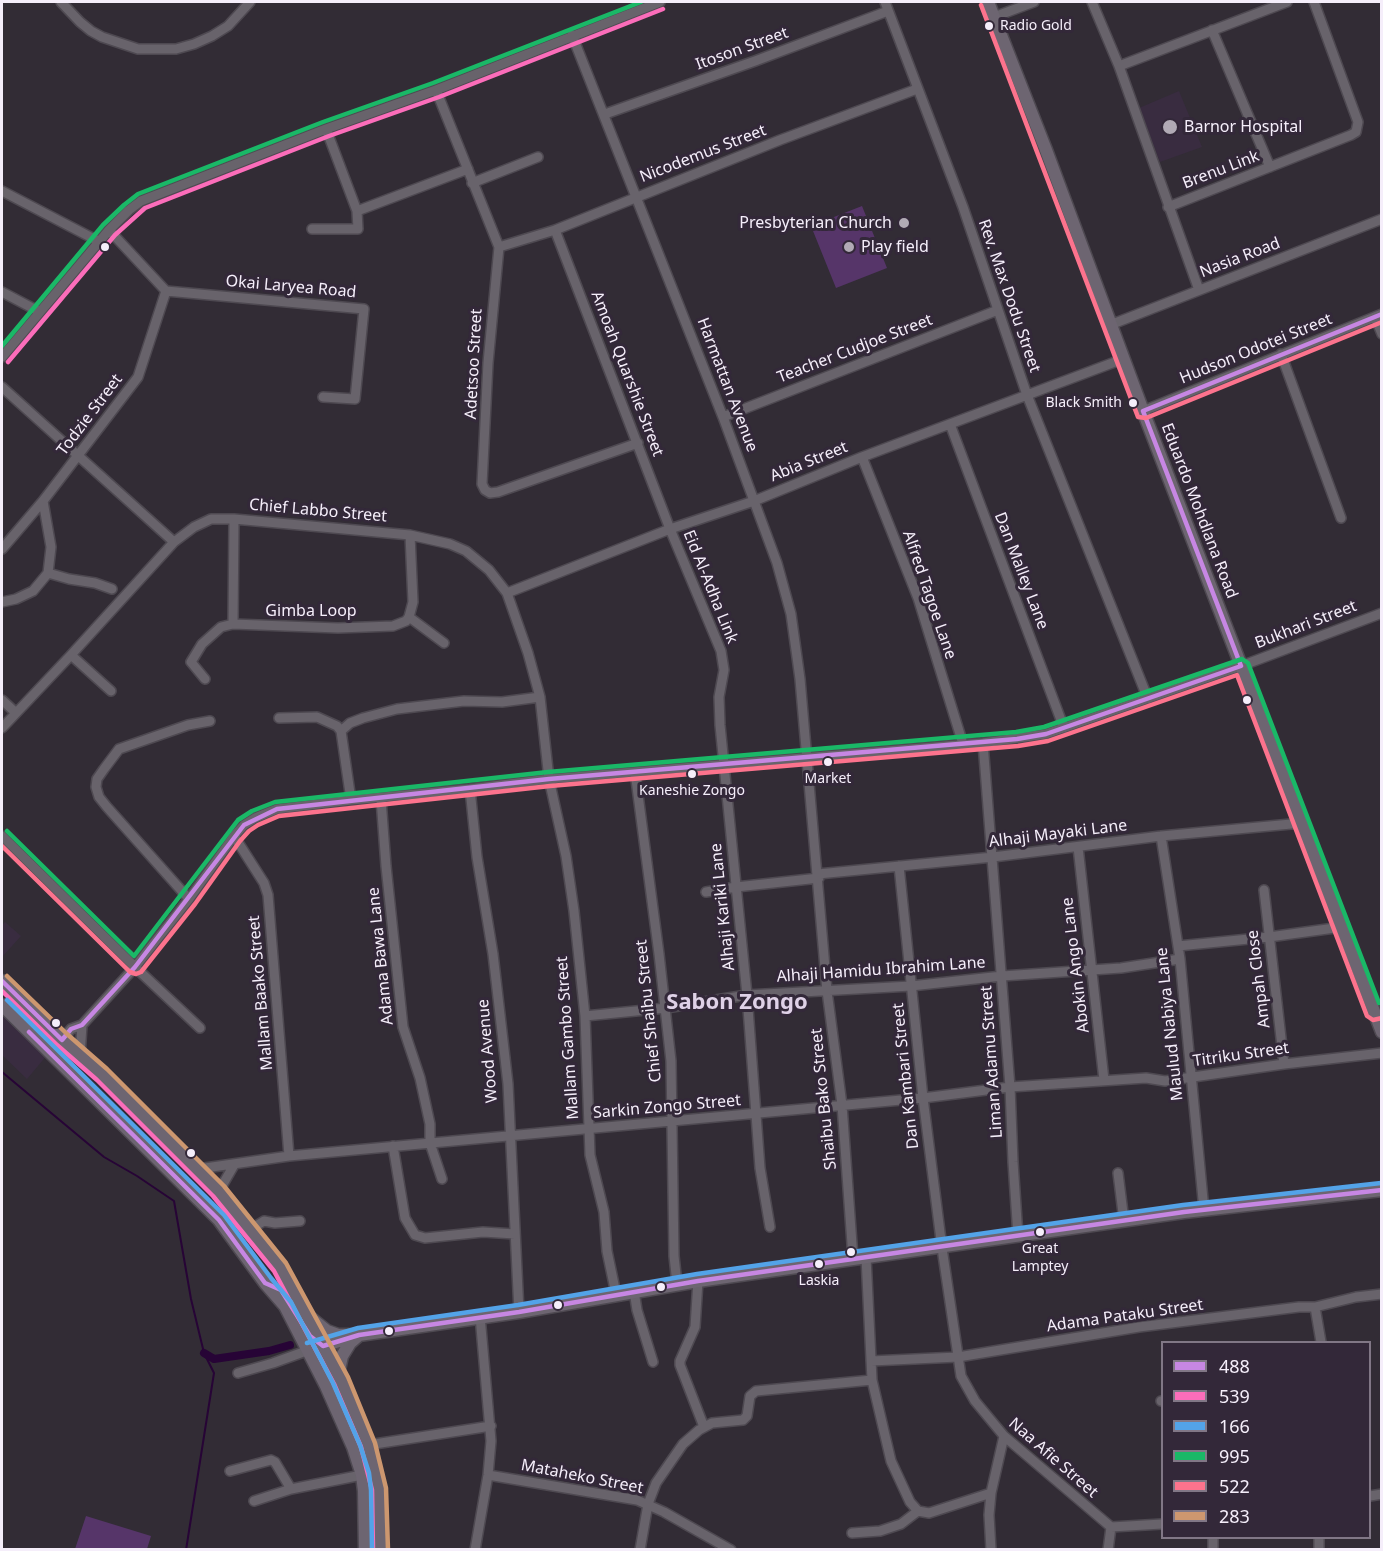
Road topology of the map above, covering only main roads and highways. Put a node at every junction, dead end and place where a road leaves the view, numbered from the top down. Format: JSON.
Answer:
{"nodes":[{"id":1,"x":988,"y":2,"type":"edge"},
{"id":2,"x":2,"y":981,"type":"edge"},
{"id":3,"x":2,"y":1005,"type":"edge"},
{"id":4,"x":1378,"y":1011,"type":"edge"},
{"id":5,"x":1382,"y":1032,"type":"edge"},
{"id":6,"x":1382,"y":1190,"type":"edge"},
{"id":7,"x":265,"y":1283,"type":"junction"},
{"id":8,"x":307,"y":1314,"type":"junction"},
{"id":9,"x":359,"y":1335,"type":"junction"},
{"id":10,"x":323,"y":1346,"type":"junction"},
{"id":11,"x":309,"y":1350,"type":"junction"},
{"id":12,"x":341,"y":1381,"type":"junction"},
{"id":13,"x":365,"y":1550,"type":"edge"},
{"id":14,"x":381,"y":1550,"type":"edge"}],
"edges":[{"from":1,"to":4,"type":"main road","name":"Eduardo Mohdlana Road"},
{"from":2,"to":8,"type":"main road"},
{"from":3,"to":7,"type":"main road"},
{"from":4,"to":5,"type":"main road","name":"Eduardo Mohdlana Road"},
{"from":6,"to":9,"type":"main road"},
{"from":7,"to":10,"type":"main road"},
{"from":7,"to":11,"type":"main road"},
{"from":8,"to":9,"type":"main road"},
{"from":8,"to":10,"type":"main road"},
{"from":9,"to":10,"type":"main road"},
{"from":9,"to":12,"type":"main road"},
{"from":10,"to":11,"type":"main road"},
{"from":10,"to":12,"type":"main road"},
{"from":11,"to":13,"type":"main road"},
{"from":12,"to":14,"type":"main road"}]}
